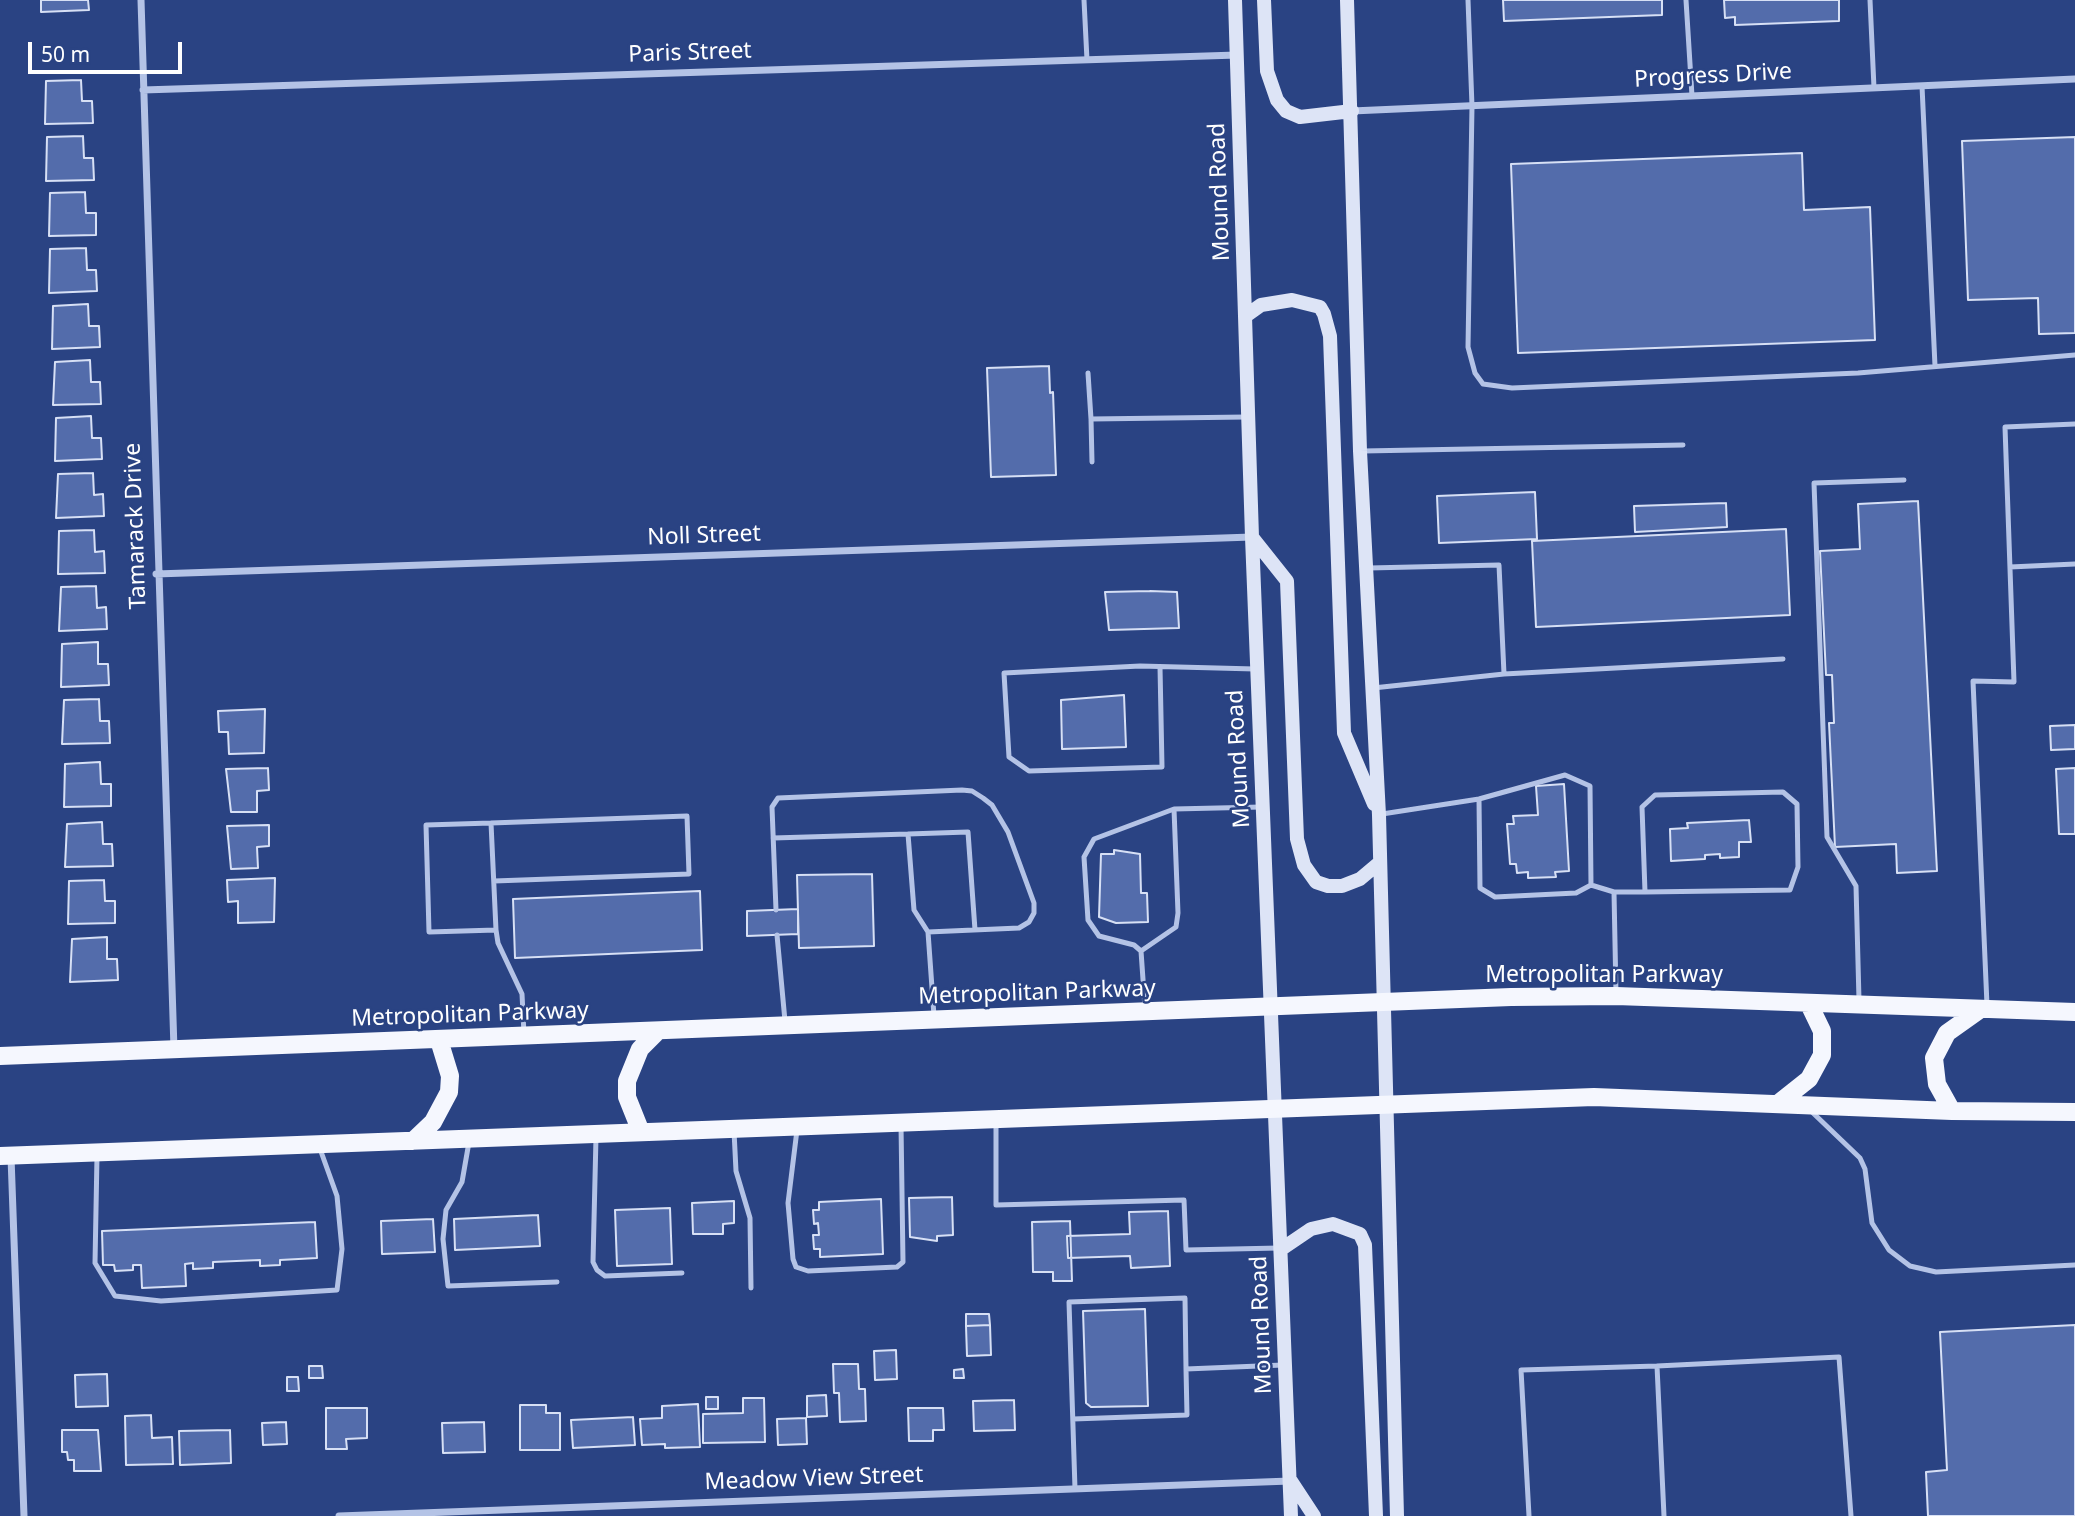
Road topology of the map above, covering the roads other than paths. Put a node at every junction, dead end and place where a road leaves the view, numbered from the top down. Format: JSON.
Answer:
{"nodes":[{"id":1,"x":141,"y":0,"type":"edge"},
{"id":2,"x":1084,"y":0,"type":"edge"},
{"id":3,"x":1235,"y":0,"type":"edge"},
{"id":4,"x":1264,"y":0,"type":"edge"},
{"id":5,"x":1347,"y":0,"type":"edge"},
{"id":6,"x":1468,"y":0,"type":"edge"},
{"id":7,"x":1686,"y":0,"type":"edge"},
{"id":8,"x":1870,"y":0,"type":"edge"},
{"id":9,"x":1237,"y":55,"type":"junction"},
{"id":10,"x":1087,"y":60,"type":"junction"},
{"id":11,"x":2075,"y":79,"type":"edge"},
{"id":12,"x":1922,"y":86,"type":"junction"},
{"id":13,"x":1874,"y":88,"type":"junction"},
{"id":14,"x":143,"y":90,"type":"junction"},
{"id":15,"x":1692,"y":96,"type":"junction"},
{"id":16,"x":1472,"y":106,"type":"junction"},
{"id":17,"x":1352,"y":111,"type":"junction"},
{"id":18,"x":1247,"y":315,"type":"junction"},
{"id":19,"x":2075,"y":355,"type":"edge"},
{"id":20,"x":1935,"y":366,"type":"junction"},
{"id":21,"x":1088,"y":373,"type":"dead end"},
{"id":22,"x":1250,"y":417,"type":"junction"},
{"id":23,"x":1091,"y":419,"type":"junction"},
{"id":24,"x":2075,"y":424,"type":"edge"},
{"id":25,"x":1683,"y":445,"type":"dead end"},
{"id":26,"x":1360,"y":451,"type":"junction"},
{"id":27,"x":1092,"y":463,"type":"dead end"},
{"id":28,"x":1904,"y":480,"type":"dead end"},
{"id":29,"x":1252,"y":537,"type":"junction"},
{"id":30,"x":2075,"y":564,"type":"edge"},
{"id":31,"x":2010,"y":567,"type":"junction"},
{"id":32,"x":1366,"y":568,"type":"junction"},
{"id":33,"x":156,"y":574,"type":"junction"},
{"id":34,"x":1783,"y":659,"type":"dead end"},
{"id":35,"x":1160,"y":667,"type":"junction"},
{"id":36,"x":1258,"y":669,"type":"junction"},
{"id":37,"x":1504,"y":674,"type":"junction"},
{"id":38,"x":1372,"y":688,"type":"junction"},
{"id":39,"x":1479,"y":799,"type":"junction"},
{"id":40,"x":1264,"y":807,"type":"junction"},
{"id":41,"x":1174,"y":809,"type":"junction"},
{"id":42,"x":1379,"y":815,"type":"junction"},
{"id":43,"x":491,"y":823,"type":"junction"},
{"id":44,"x":908,"y":834,"type":"junction"},
{"id":45,"x":773,"y":838,"type":"junction"},
{"id":46,"x":1379,"y":863,"type":"junction"},
{"id":47,"x":494,"y":881,"type":"junction"},
{"id":48,"x":1591,"y":885,"type":"junction"},
{"id":49,"x":1614,"y":892,"type":"junction"},
{"id":50,"x":1645,"y":892,"type":"junction"},
{"id":51,"x":776,"y":910,"type":"dead end"},
{"id":52,"x":496,"y":930,"type":"junction"},
{"id":53,"x":975,"y":930,"type":"junction"},
{"id":54,"x":928,"y":932,"type":"junction"},
{"id":55,"x":777,"y":935,"type":"dead end"},
{"id":56,"x":1141,"y":951,"type":"junction"},
{"id":57,"x":1616,"y":996,"type":"junction"},
{"id":58,"x":1384,"y":1002,"type":"junction"},
{"id":59,"x":1809,"y":1004,"type":"junction"},
{"id":60,"x":1859,"y":1006,"type":"junction"},
{"id":61,"x":1271,"y":1008,"type":"junction"},
{"id":62,"x":1983,"y":1011,"type":"junction"},
{"id":63,"x":1146,"y":1013,"type":"junction"},
{"id":64,"x":2075,"y":1013,"type":"edge"},
{"id":65,"x":935,"y":1022,"type":"junction"},
{"id":66,"x":785,"y":1028,"type":"junction"},
{"id":67,"x":657,"y":1032,"type":"junction"},
{"id":68,"x":524,"y":1037,"type":"junction"},
{"id":69,"x":439,"y":1040,"type":"junction"},
{"id":70,"x":174,"y":1050,"type":"junction"},
{"id":71,"x":0,"y":1056,"type":"edge"},
{"id":72,"x":1780,"y":1102,"type":"junction"},
{"id":73,"x":1387,"y":1104,"type":"junction"},
{"id":74,"x":1803,"y":1104,"type":"junction"},
{"id":75,"x":1275,"y":1108,"type":"junction"},
{"id":76,"x":1952,"y":1111,"type":"junction"},
{"id":77,"x":2075,"y":1112,"type":"edge"},
{"id":78,"x":996,"y":1120,"type":"junction"},
{"id":79,"x":901,"y":1124,"type":"junction"},
{"id":80,"x":797,"y":1126,"type":"junction"},
{"id":81,"x":734,"y":1128,"type":"junction"},
{"id":82,"x":641,"y":1132,"type":"junction"},
{"id":83,"x":596,"y":1134,"type":"junction"},
{"id":84,"x":470,"y":1139,"type":"junction"},
{"id":85,"x":413,"y":1141,"type":"junction"},
{"id":86,"x":319,"y":1144,"type":"junction"},
{"id":87,"x":97,"y":1153,"type":"junction"},
{"id":88,"x":5,"y":1156,"type":"edge"},
{"id":89,"x":1283,"y":1248,"type":"junction"},
{"id":90,"x":2075,"y":1265,"type":"edge"},
{"id":91,"x":682,"y":1273,"type":"dead end"},
{"id":92,"x":557,"y":1282,"type":"dead end"},
{"id":93,"x":751,"y":1288,"type":"dead end"},
{"id":94,"x":1286,"y":1365,"type":"junction"},
{"id":95,"x":1657,"y":1366,"type":"junction"},
{"id":96,"x":1186,"y":1369,"type":"junction"},
{"id":97,"x":1073,"y":1419,"type":"junction"},
{"id":98,"x":1290,"y":1481,"type":"junction"},
{"id":99,"x":1075,"y":1489,"type":"junction"},
{"id":100,"x":24,"y":1516,"type":"edge"},
{"id":101,"x":340,"y":1516,"type":"edge"},
{"id":102,"x":1292,"y":1516,"type":"edge"},
{"id":103,"x":1314,"y":1516,"type":"edge"},
{"id":104,"x":1376,"y":1516,"type":"edge"},
{"id":105,"x":1397,"y":1516,"type":"edge"},
{"id":106,"x":1529,"y":1516,"type":"edge"},
{"id":107,"x":1664,"y":1516,"type":"edge"},
{"id":108,"x":1851,"y":1516,"type":"edge"}],
"edges":[{"from":1,"to":14,"type":"street","name":"Tamarack Drive"},
{"from":2,"to":10,"type":"lane"},
{"from":3,"to":9,"type":"main road","name":"Mound Road"},
{"from":4,"to":17,"type":"main road"},
{"from":5,"to":17,"type":"main road"},
{"from":6,"to":16,"type":"lane"},
{"from":7,"to":15,"type":"lane"},
{"from":8,"to":13,"type":"lane"},
{"from":9,"to":10,"type":"street","name":"Paris Street"},
{"from":9,"to":18,"type":"main road","name":"Mound Road"},
{"from":10,"to":14,"type":"street","name":"Paris Street"},
{"from":11,"to":12,"type":"street","name":"Progress Drive"},
{"from":12,"to":13,"type":"street","name":"Progress Drive"},
{"from":12,"to":20,"type":"lane"},
{"from":13,"to":15,"type":"street","name":"Progress Drive"},
{"from":14,"to":33,"type":"street","name":"Tamarack Drive"},
{"from":15,"to":16,"type":"street","name":"Progress Drive"},
{"from":16,"to":17,"type":"street","name":"Progress Drive"},
{"from":16,"to":20,"type":"lane"},
{"from":17,"to":26,"type":"main road"},
{"from":18,"to":22,"type":"main road","name":"Mound Road"},
{"from":18,"to":42,"type":"main road"},
{"from":19,"to":20,"type":"lane"},
{"from":21,"to":23,"type":"lane"},
{"from":22,"to":23,"type":"lane"},
{"from":22,"to":29,"type":"main road","name":"Mound Road"},
{"from":23,"to":27,"type":"lane"},
{"from":24,"to":31,"type":"lane"},
{"from":25,"to":26,"type":"lane"},
{"from":26,"to":32,"type":"main road"},
{"from":28,"to":60,"type":"lane"},
{"from":29,"to":33,"type":"street","name":"Noll Street"},
{"from":29,"to":36,"type":"main road","name":"Mound Road"},
{"from":29,"to":46,"type":"main road"},
{"from":30,"to":31,"type":"lane"},
{"from":31,"to":62,"type":"lane"},
{"from":32,"to":37,"type":"lane"},
{"from":32,"to":38,"type":"main road"},
{"from":33,"to":70,"type":"street","name":"Tamarack Drive"},
{"from":34,"to":37,"type":"lane"},
{"from":35,"to":35,"type":"lane"},
{"from":35,"to":36,"type":"lane"},
{"from":36,"to":40,"type":"main road","name":"Mound Road"},
{"from":37,"to":38,"type":"lane"},
{"from":38,"to":42,"type":"main road"},
{"from":39,"to":42,"type":"lane"},
{"from":39,"to":48,"type":"lane"},
{"from":39,"to":48,"type":"lane"},
{"from":40,"to":41,"type":"lane"},
{"from":40,"to":61,"type":"main road","name":"Mound Road"},
{"from":41,"to":56,"type":"lane"},
{"from":41,"to":56,"type":"lane"},
{"from":42,"to":46,"type":"main road"},
{"from":43,"to":47,"type":"lane"},
{"from":43,"to":47,"type":"lane"},
{"from":43,"to":52,"type":"lane"},
{"from":44,"to":45,"type":"lane"},
{"from":44,"to":53,"type":"lane"},
{"from":44,"to":54,"type":"lane"},
{"from":45,"to":51,"type":"lane"},
{"from":45,"to":53,"type":"lane"},
{"from":46,"to":58,"type":"main road"},
{"from":47,"to":52,"type":"lane"},
{"from":48,"to":49,"type":"lane"},
{"from":49,"to":50,"type":"lane"},
{"from":49,"to":57,"type":"lane"},
{"from":50,"to":50,"type":"lane"},
{"from":52,"to":68,"type":"lane"},
{"from":53,"to":54,"type":"lane"},
{"from":54,"to":65,"type":"lane"},
{"from":55,"to":66,"type":"lane"},
{"from":56,"to":63,"type":"lane"},
{"from":57,"to":58,"type":"main road","name":"Metropolitan Parkway"},
{"from":57,"to":59,"type":"main road","name":"Metropolitan Parkway"},
{"from":58,"to":61,"type":"main road","name":"Metropolitan Parkway"},
{"from":58,"to":73,"type":"main road"},
{"from":59,"to":60,"type":"main road","name":"Metropolitan Parkway"},
{"from":59,"to":72,"type":"main road"},
{"from":60,"to":62,"type":"main road","name":"Metropolitan Parkway"},
{"from":61,"to":63,"type":"main road","name":"Metropolitan Parkway"},
{"from":61,"to":75,"type":"main road","name":"Mound Road"},
{"from":62,"to":64,"type":"main road","name":"Metropolitan Parkway"},
{"from":62,"to":76,"type":"main road"},
{"from":63,"to":65,"type":"main road","name":"Metropolitan Parkway"},
{"from":65,"to":66,"type":"main road","name":"Metropolitan Parkway"},
{"from":66,"to":67,"type":"main road","name":"Metropolitan Parkway"},
{"from":67,"to":68,"type":"main road","name":"Metropolitan Parkway"},
{"from":67,"to":82,"type":"main road"},
{"from":68,"to":69,"type":"main road","name":"Metropolitan Parkway"},
{"from":69,"to":70,"type":"main road","name":"Metropolitan Parkway"},
{"from":69,"to":85,"type":"main road"},
{"from":70,"to":71,"type":"main road","name":"Metropolitan Parkway"},
{"from":72,"to":73,"type":"main road"},
{"from":72,"to":74,"type":"main road"},
{"from":73,"to":75,"type":"main road"},
{"from":73,"to":105,"type":"main road"},
{"from":74,"to":76,"type":"main road"},
{"from":74,"to":90,"type":"lane"},
{"from":75,"to":78,"type":"main road"},
{"from":75,"to":89,"type":"main road","name":"Mound Road"},
{"from":76,"to":77,"type":"main road"},
{"from":78,"to":79,"type":"main road"},
{"from":78,"to":89,"type":"lane"},
{"from":79,"to":80,"type":"main road"},
{"from":79,"to":80,"type":"lane"},
{"from":80,"to":81,"type":"main road"},
{"from":81,"to":82,"type":"main road"},
{"from":81,"to":93,"type":"lane"},
{"from":82,"to":83,"type":"main road"},
{"from":83,"to":84,"type":"main road"},
{"from":83,"to":91,"type":"lane"},
{"from":84,"to":85,"type":"main road"},
{"from":84,"to":92,"type":"lane"},
{"from":85,"to":86,"type":"main road"},
{"from":86,"to":87,"type":"main road"},
{"from":86,"to":87,"type":"lane"},
{"from":87,"to":88,"type":"main road"},
{"from":88,"to":100,"type":"street"},
{"from":89,"to":94,"type":"main road","name":"Mound Road"},
{"from":89,"to":104,"type":"main road"},
{"from":94,"to":96,"type":"lane"},
{"from":94,"to":98,"type":"main road","name":"Mound Road"},
{"from":95,"to":106,"type":"lane"},
{"from":95,"to":107,"type":"lane"},
{"from":95,"to":108,"type":"lane"},
{"from":96,"to":97,"type":"lane"},
{"from":96,"to":97,"type":"lane"},
{"from":97,"to":99,"type":"lane"},
{"from":98,"to":99,"type":"street","name":"Meadow View Street"},
{"from":98,"to":102,"type":"main road","name":"Mound Road"},
{"from":98,"to":103,"type":"main road"},
{"from":99,"to":101,"type":"street","name":"Meadow View Street"}]}
